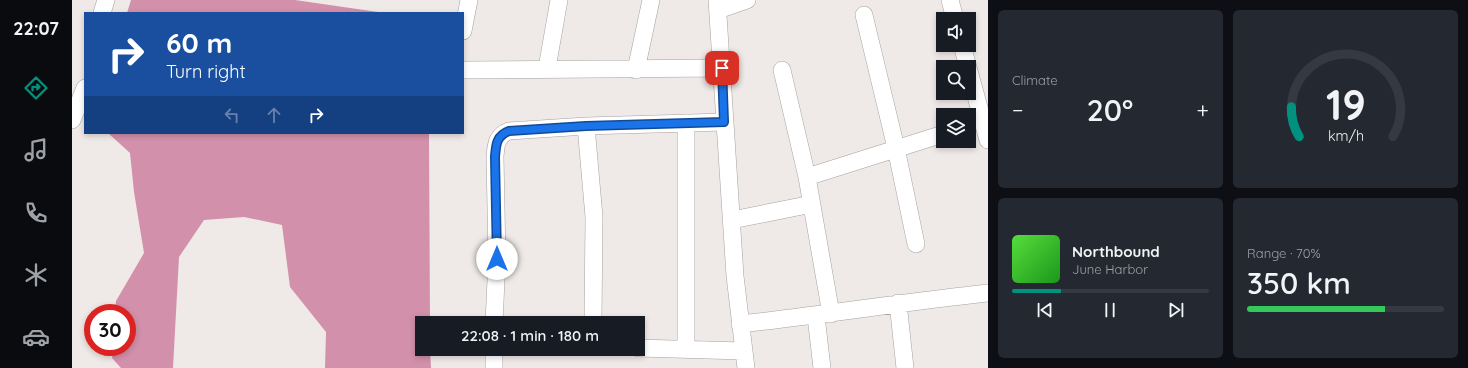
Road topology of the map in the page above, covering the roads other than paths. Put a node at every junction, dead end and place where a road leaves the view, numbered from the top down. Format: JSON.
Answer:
{"nodes":[{"id":1,"x":106,"y":0,"type":"edge"},
{"id":2,"x":469,"y":0,"type":"edge"},
{"id":3,"x":559,"y":0,"type":"edge"},
{"id":4,"x":651,"y":0,"type":"edge"},
{"id":5,"x":747,"y":0,"type":"edge"},
{"id":6,"x":950,"y":0,"type":"edge"},
{"id":7,"x":718,"y":5,"type":"edge"},
{"id":8,"x":102,"y":12,"type":"edge"},
{"id":9,"x":953,"y":12,"type":"edge"},
{"id":10,"x":864,"y":15,"type":"dead end"},
{"id":11,"x":464,"y":26,"type":"edge"},
{"id":12,"x":547,"y":68,"type":"junction"},
{"id":13,"x":722,"y":68,"type":"junction"},
{"id":14,"x":464,"y":70,"type":"edge"},
{"id":15,"x":636,"y":70,"type":"junction"},
{"id":16,"x":782,"y":70,"type":"dead end"},
{"id":17,"x":84,"y":90,"type":"edge"},
{"id":18,"x":975,"y":100,"type":"edge"},
{"id":19,"x":72,"y":120,"type":"edge"},
{"id":20,"x":724,"y":122,"type":"junction"},
{"id":21,"x":686,"y":123,"type":"junction"},
{"id":22,"x":980,"y":123,"type":"edge"},
{"id":23,"x":586,"y":126,"type":"junction"},
{"id":24,"x":936,"y":136,"type":"edge"},
{"id":25,"x":988,"y":140,"type":"edge"},
{"id":26,"x":896,"y":148,"type":"junction"},
{"id":27,"x":807,"y":177,"type":"junction"},
{"id":28,"x":812,"y":204,"type":"junction"},
{"id":29,"x":732,"y":220,"type":"junction"},
{"id":30,"x":916,"y":244,"type":"dead end"},
{"id":31,"x":988,"y":293,"type":"edge"},
{"id":32,"x":898,"y":303,"type":"junction"},
{"id":33,"x":823,"y":315,"type":"junction"},
{"id":34,"x":494,"y":316,"type":"edge"},
{"id":35,"x":593,"y":316,"type":"edge"},
{"id":36,"x":740,"y":324,"type":"junction"},
{"id":37,"x":645,"y":348,"type":"edge"},
{"id":38,"x":686,"y":350,"type":"junction"},
{"id":39,"x":743,"y":351,"type":"junction"},
{"id":40,"x":494,"y":356,"type":"edge"},
{"id":41,"x":494,"y":368,"type":"edge"},
{"id":42,"x":746,"y":368,"type":"edge"},
{"id":43,"x":822,"y":368,"type":"edge"},
{"id":44,"x":905,"y":368,"type":"edge"}],
"edges":[{"from":1,"to":8,"type":"street"},
{"from":2,"to":11,"type":"street"},
{"from":3,"to":12,"type":"street"},
{"from":4,"to":15,"type":"street"},
{"from":5,"to":7,"type":"street"},
{"from":6,"to":9,"type":"street"},
{"from":7,"to":13,"type":"street"},
{"from":10,"to":26,"type":"street"},
{"from":12,"to":14,"type":"street"},
{"from":12,"to":15,"type":"street"},
{"from":13,"to":15,"type":"street"},
{"from":13,"to":20,"type":"street"},
{"from":16,"to":27,"type":"street"},
{"from":17,"to":19,"type":"street"},
{"from":18,"to":22,"type":"street"},
{"from":20,"to":21,"type":"street"},
{"from":20,"to":29,"type":"street"},
{"from":21,"to":23,"type":"street"},
{"from":21,"to":38,"type":"street"},
{"from":22,"to":25,"type":"street"},
{"from":23,"to":34,"type":"street"},
{"from":23,"to":35,"type":"street"},
{"from":24,"to":26,"type":"street"},
{"from":26,"to":27,"type":"street"},
{"from":26,"to":30,"type":"street"},
{"from":27,"to":28,"type":"street"},
{"from":28,"to":29,"type":"street"},
{"from":28,"to":33,"type":"street"},
{"from":29,"to":36,"type":"street"},
{"from":31,"to":32,"type":"street"},
{"from":32,"to":33,"type":"street"},
{"from":32,"to":44,"type":"street"},
{"from":33,"to":36,"type":"street"},
{"from":33,"to":43,"type":"street"},
{"from":36,"to":39,"type":"street"},
{"from":37,"to":38,"type":"street"},
{"from":38,"to":39,"type":"street"},
{"from":39,"to":42,"type":"street"},
{"from":40,"to":41,"type":"street"}]}
